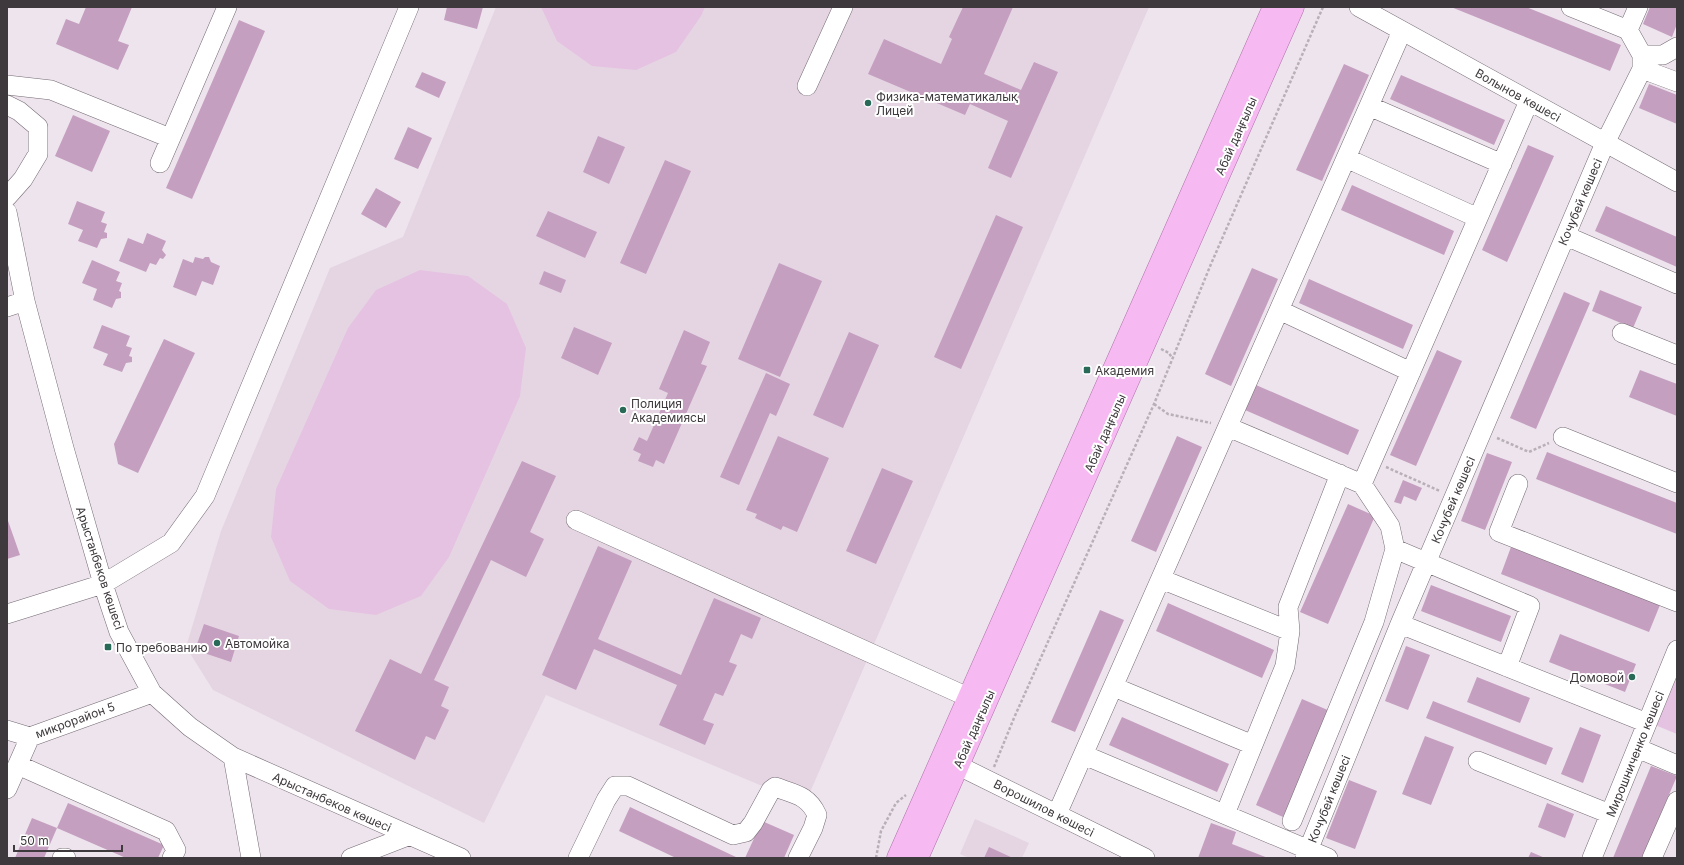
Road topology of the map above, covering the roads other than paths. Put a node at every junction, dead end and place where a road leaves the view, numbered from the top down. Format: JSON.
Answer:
{"nodes":[{"id":1,"x":227,"y":7,"type":"edge"},
{"id":2,"x":409,"y":7,"type":"edge"},
{"id":3,"x":843,"y":7,"type":"edge"},
{"id":4,"x":1359,"y":7,"type":"edge"},
{"id":5,"x":1571,"y":7,"type":"edge"},
{"id":6,"x":1638,"y":7,"type":"edge"},
{"id":7,"x":1280,"y":9,"type":"edge"},
{"id":8,"x":1382,"y":13,"type":"edge"},
{"id":9,"x":1628,"y":30,"type":"junction"},
{"id":10,"x":1402,"y":31,"type":"junction"},
{"id":11,"x":1677,"y":47,"type":"edge"},
{"id":12,"x":1642,"y":62,"type":"junction"},
{"id":13,"x":1677,"y":82,"type":"edge"},
{"id":14,"x":7,"y":85,"type":"edge"},
{"id":15,"x":807,"y":86,"type":"dead end"},
{"id":16,"x":1529,"y":101,"type":"junction"},
{"id":17,"x":7,"y":105,"type":"edge"},
{"id":18,"x":1369,"y":106,"type":"junction"},
{"id":19,"x":170,"y":138,"type":"junction"},
{"id":20,"x":1605,"y":143,"type":"junction"},
{"id":21,"x":1346,"y":158,"type":"junction"},
{"id":22,"x":160,"y":163,"type":"dead end"},
{"id":23,"x":1502,"y":164,"type":"junction"},
{"id":24,"x":1677,"y":182,"type":"edge"},
{"id":25,"x":7,"y":197,"type":"edge"},
{"id":26,"x":7,"y":212,"type":"edge"},
{"id":27,"x":1478,"y":218,"type":"junction"},
{"id":28,"x":1566,"y":236,"type":"junction"},
{"id":29,"x":1677,"y":284,"type":"edge"},
{"id":30,"x":25,"y":301,"type":"junction"},
{"id":31,"x":7,"y":307,"type":"edge"},
{"id":32,"x":1279,"y":310,"type":"junction"},
{"id":33,"x":1622,"y":333,"type":"dead end"},
{"id":34,"x":1677,"y":355,"type":"edge"},
{"id":35,"x":1411,"y":372,"type":"junction"},
{"id":36,"x":1228,"y":427,"type":"junction"},
{"id":37,"x":1563,"y":437,"type":"road end"},
{"id":38,"x":1340,"y":474,"type":"junction"},
{"id":39,"x":1677,"y":483,"type":"edge"},
{"id":40,"x":1362,"y":484,"type":"junction"},
{"id":41,"x":1518,"y":484,"type":"dead end"},
{"id":42,"x":576,"y":520,"type":"dead end"},
{"id":43,"x":1395,"y":549,"type":"junction"},
{"id":44,"x":1427,"y":561,"type":"junction"},
{"id":45,"x":1161,"y":579,"type":"junction"},
{"id":46,"x":103,"y":584,"type":"junction"},
{"id":47,"x":1677,"y":602,"type":"edge"},
{"id":48,"x":7,"y":614,"type":"edge"},
{"id":49,"x":1400,"y":624,"type":"junction"},
{"id":50,"x":1290,"y":631,"type":"junction"},
{"id":51,"x":1677,"y":650,"type":"edge"},
{"id":52,"x":1507,"y":667,"type":"junction"},
{"id":53,"x":1114,"y":687,"type":"junction"},
{"id":54,"x":152,"y":693,"type":"junction"},
{"id":55,"x":976,"y":701,"type":"junction"},
{"id":56,"x":1647,"y":723,"type":"junction"},
{"id":57,"x":7,"y":730,"type":"edge"},
{"id":58,"x":30,"y":737,"type":"junction"},
{"id":59,"x":1253,"y":745,"type":"junction"},
{"id":60,"x":1637,"y":748,"type":"junction"},
{"id":61,"x":1084,"y":755,"type":"junction"},
{"id":62,"x":233,"y":757,"type":"junction"},
{"id":63,"x":950,"y":761,"type":"junction"},
{"id":64,"x":1478,"y":761,"type":"dead end"},
{"id":65,"x":18,"y":765,"type":"junction"},
{"id":66,"x":1677,"y":765,"type":"edge"},
{"id":67,"x":7,"y":790,"type":"edge"},
{"id":68,"x":1677,"y":801,"type":"edge"},
{"id":69,"x":1057,"y":814,"type":"junction"},
{"id":70,"x":1225,"y":814,"type":"junction"},
{"id":71,"x":1610,"y":814,"type":"junction"},
{"id":72,"x":1292,"y":821,"type":"dead end"},
{"id":73,"x":408,"y":836,"type":"junction"},
{"id":74,"x":1307,"y":854,"type":"edge"},
{"id":75,"x":1139,"y":857,"type":"edge"},
{"id":76,"x":62,"y":858,"type":"edge"},
{"id":77,"x":66,"y":858,"type":"edge"},
{"id":78,"x":172,"y":858,"type":"edge"},
{"id":79,"x":251,"y":858,"type":"edge"},
{"id":80,"x":351,"y":858,"type":"edge"},
{"id":81,"x":461,"y":858,"type":"edge"},
{"id":82,"x":578,"y":858,"type":"edge"},
{"id":83,"x":798,"y":858,"type":"edge"},
{"id":84,"x":898,"y":858,"type":"edge"},
{"id":85,"x":916,"y":858,"type":"edge"},
{"id":86,"x":1328,"y":858,"type":"edge"},
{"id":87,"x":1592,"y":858,"type":"edge"},
{"id":88,"x":1652,"y":858,"type":"edge"}],
"edges":[{"from":1,"to":19,"type":"street"},
{"from":2,"to":46,"type":"street"},
{"from":3,"to":15,"type":"street"},
{"from":4,"to":8,"type":"street","name":"Волынов көшесі"},
{"from":5,"to":9,"type":"street"},
{"from":6,"to":9,"type":"street"},
{"from":7,"to":55,"type":"main road","name":"Абай даңғылы"},
{"from":8,"to":10,"type":"street","name":"Волынов көшесі"},
{"from":9,"to":12,"type":"street"},
{"from":10,"to":16,"type":"street","name":"Волынов көшесі"},
{"from":10,"to":18,"type":"street"},
{"from":11,"to":12,"type":"street"},
{"from":12,"to":13,"type":"street"},
{"from":12,"to":20,"type":"street","name":"Кочубей көшесі"},
{"from":14,"to":19,"type":"street"},
{"from":16,"to":20,"type":"street","name":"Волынов көшесі"},
{"from":16,"to":23,"type":"street"},
{"from":17,"to":25,"type":"street"},
{"from":18,"to":21,"type":"street"},
{"from":18,"to":23,"type":"street"},
{"from":19,"to":22,"type":"street"},
{"from":20,"to":24,"type":"street","name":"Волынов көшесі"},
{"from":20,"to":28,"type":"street","name":"Кочубей көшесі"},
{"from":21,"to":27,"type":"street"},
{"from":21,"to":32,"type":"street"},
{"from":23,"to":27,"type":"street"},
{"from":26,"to":30,"type":"street","name":"Арыстанбеков көшесі"},
{"from":27,"to":35,"type":"street"},
{"from":28,"to":29,"type":"street"},
{"from":28,"to":44,"type":"street","name":"Кочубей көшесі"},
{"from":30,"to":31,"type":"street"},
{"from":30,"to":46,"type":"street","name":"Арыстанбеков көшесі"},
{"from":32,"to":35,"type":"street"},
{"from":32,"to":36,"type":"street"},
{"from":33,"to":34,"type":"street"},
{"from":35,"to":40,"type":"street"},
{"from":36,"to":38,"type":"street"},
{"from":36,"to":45,"type":"street"},
{"from":37,"to":39,"type":"street"},
{"from":38,"to":40,"type":"street"},
{"from":38,"to":50,"type":"street"},
{"from":40,"to":43,"type":"street"},
{"from":41,"to":47,"type":"street"},
{"from":42,"to":55,"type":"street"},
{"from":43,"to":44,"type":"street"},
{"from":43,"to":72,"type":"street"},
{"from":44,"to":49,"type":"street","name":"Кочубей көшесі"},
{"from":44,"to":52,"type":"street"},
{"from":45,"to":50,"type":"street"},
{"from":45,"to":53,"type":"street"},
{"from":46,"to":48,"type":"street"},
{"from":46,"to":54,"type":"street","name":"Арыстанбеков көшесі"},
{"from":49,"to":52,"type":"street"},
{"from":49,"to":74,"type":"street","name":"Кочубей көшесі"},
{"from":50,"to":59,"type":"street"},
{"from":51,"to":56,"type":"street","name":"Мирошниченко көшесі"},
{"from":52,"to":56,"type":"street"},
{"from":53,"to":59,"type":"street"},
{"from":53,"to":61,"type":"street"},
{"from":54,"to":58,"type":"street","name":"микрорайон 5"},
{"from":54,"to":62,"type":"street","name":"Арыстанбеков көшесі"},
{"from":55,"to":63,"type":"main road","name":"Абай даңғылы"},
{"from":56,"to":60,"type":"street","name":"Мирошниченко көшесі"},
{"from":57,"to":58,"type":"street"},
{"from":58,"to":65,"type":"street","name":"микрорайон 5"},
{"from":59,"to":70,"type":"street"},
{"from":60,"to":66,"type":"street"},
{"from":60,"to":71,"type":"street","name":"Мирошниченко көшесі"},
{"from":61,"to":69,"type":"street"},
{"from":61,"to":70,"type":"street"},
{"from":62,"to":73,"type":"street","name":"Арыстанбеков көшесі"},
{"from":62,"to":79,"type":"street"},
{"from":63,"to":69,"type":"street","name":"Ворошилов көшесі"},
{"from":63,"to":84,"type":"main road","name":"Абай даңғылы"},
{"from":63,"to":85,"type":"main road","name":"Абай даңғылы"},
{"from":64,"to":71,"type":"street"},
{"from":65,"to":67,"type":"street","name":"микрорайон 5"},
{"from":65,"to":78,"type":"street"},
{"from":68,"to":88,"type":"street"},
{"from":69,"to":75,"type":"street","name":"Ворошилов көшесі"},
{"from":70,"to":74,"type":"street"},
{"from":71,"to":87,"type":"street","name":"Мирошниченко көшесі"},
{"from":73,"to":80,"type":"street"},
{"from":73,"to":81,"type":"street","name":"Арыстанбеков көшесі"},
{"from":74,"to":86,"type":"street"},
{"from":76,"to":77,"type":"street"},
{"from":82,"to":83,"type":"street"}]}
